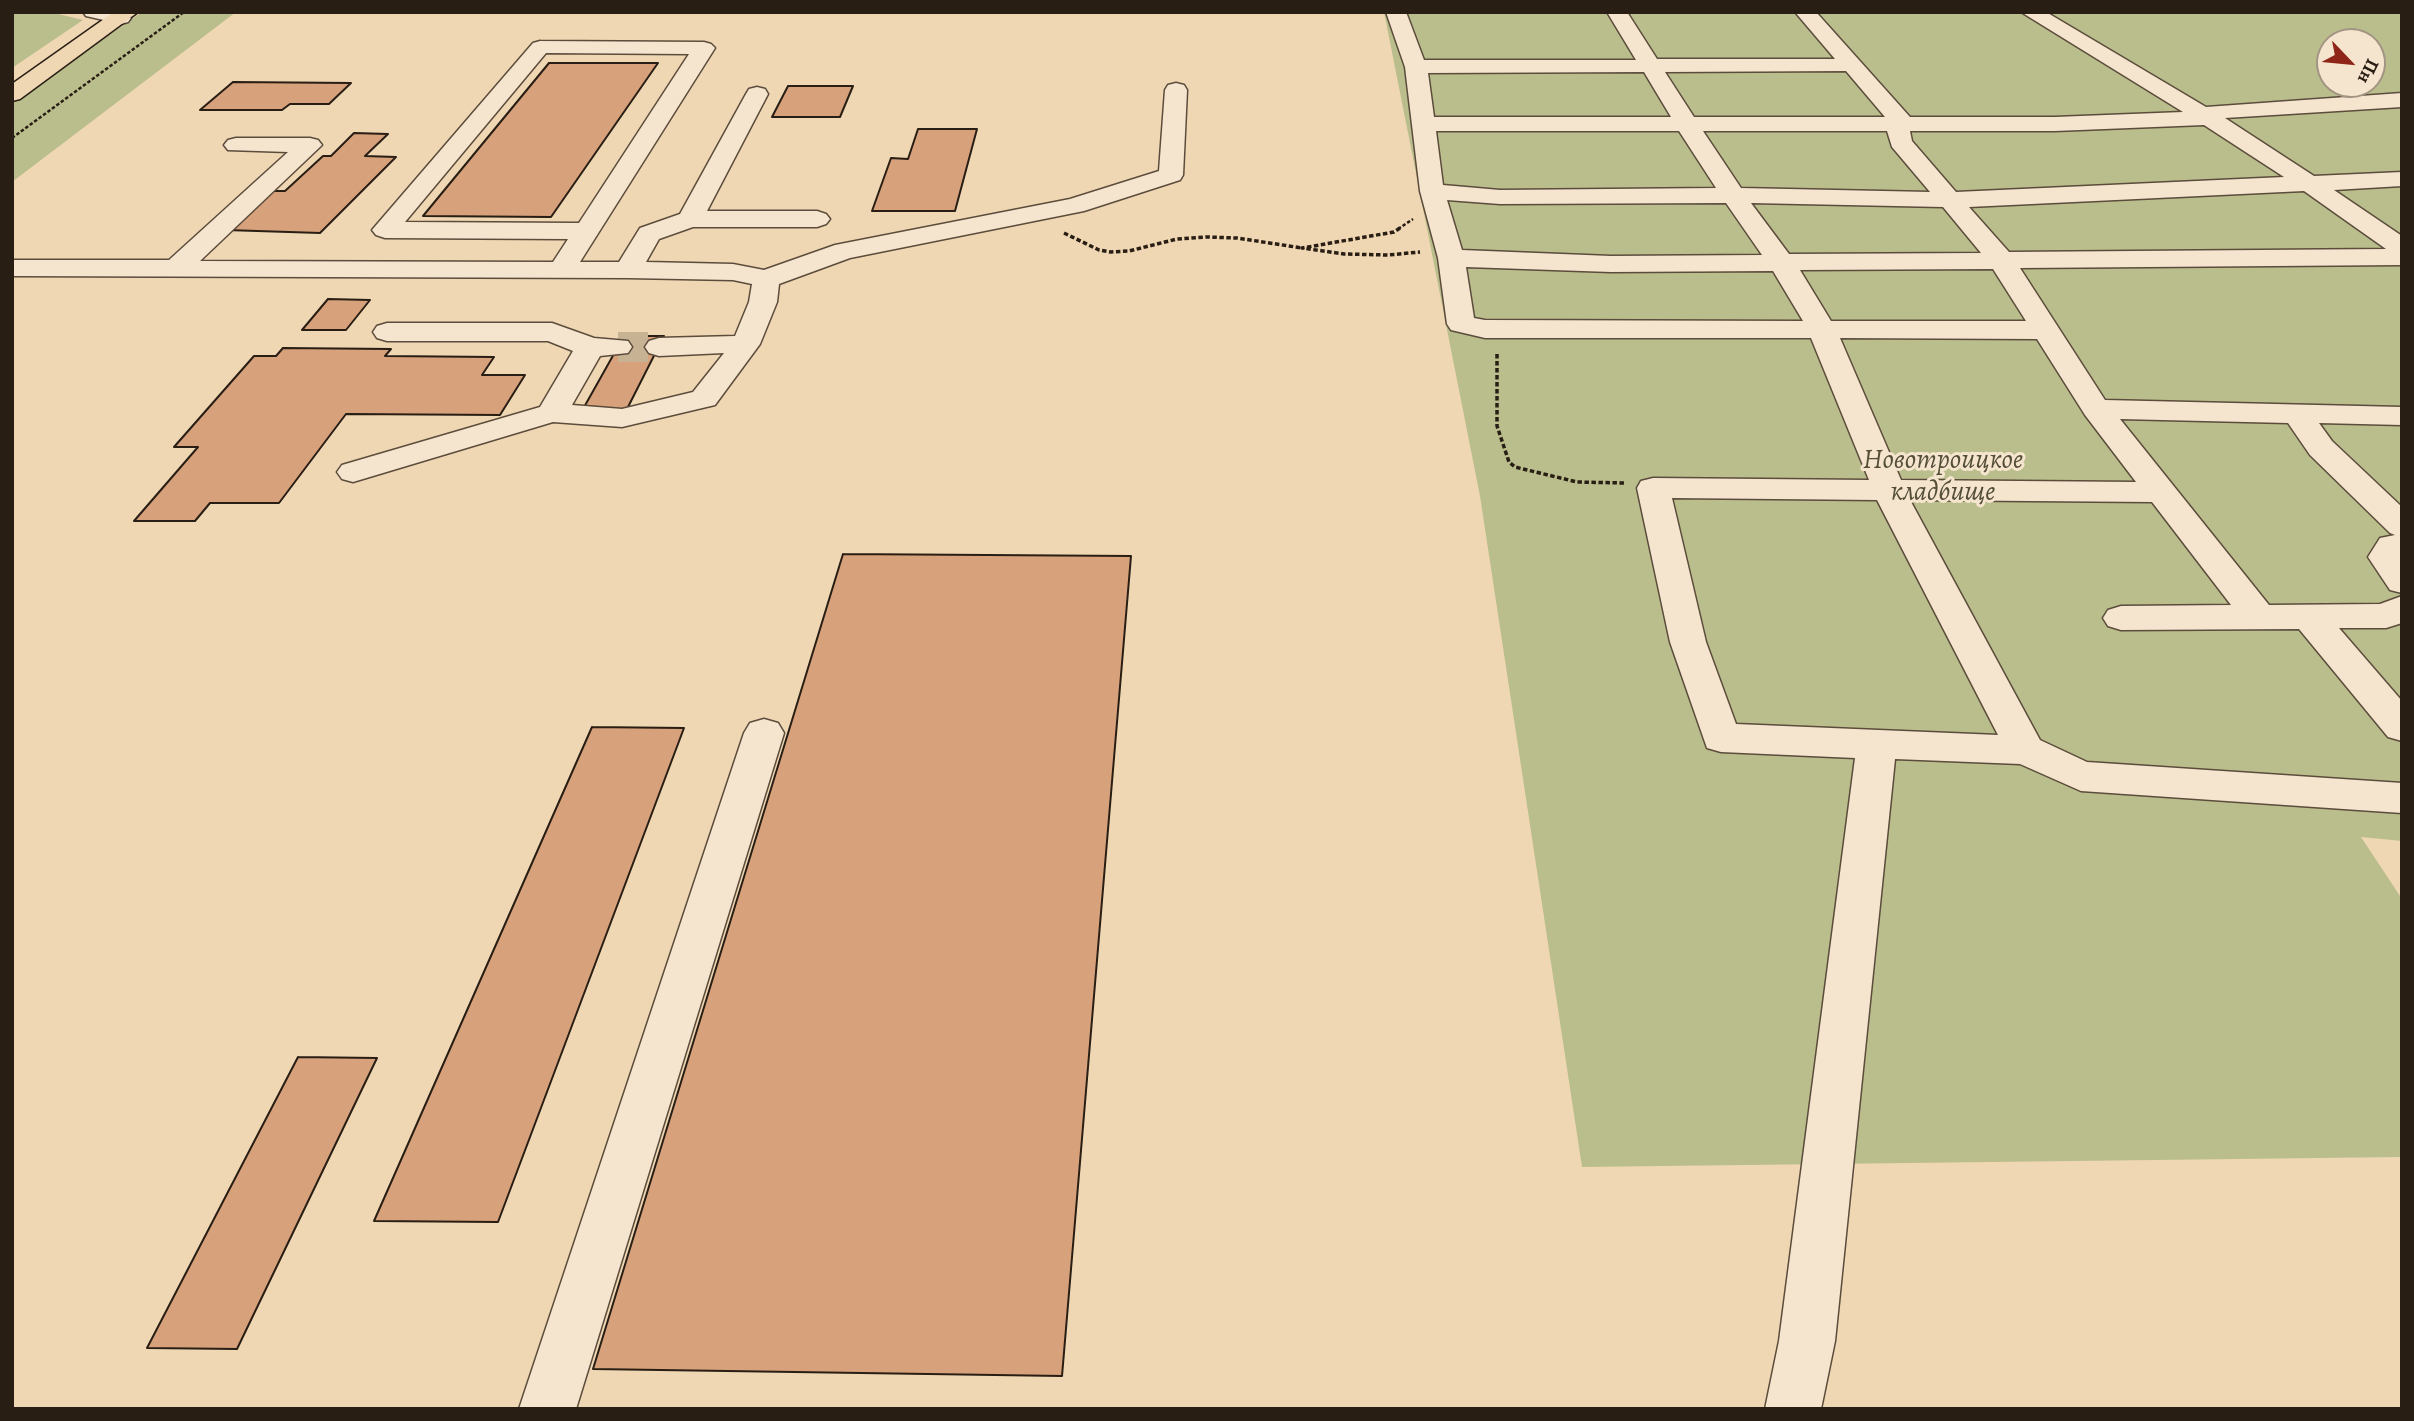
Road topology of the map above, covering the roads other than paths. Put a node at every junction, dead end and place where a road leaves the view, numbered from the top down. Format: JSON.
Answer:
{"nodes":[{"id":1,"x":93,"y":12,"type":"edge"},
{"id":2,"x":1396,"y":12,"type":"edge"},
{"id":3,"x":1618,"y":12,"type":"edge"},
{"id":4,"x":1805,"y":12,"type":"edge"},
{"id":5,"x":2031,"y":12,"type":"edge"},
{"id":6,"x":125,"y":15,"type":"edge"},
{"id":7,"x":1850,"y":65,"type":"junction"},
{"id":8,"x":1650,"y":66,"type":"junction"},
{"id":9,"x":1416,"y":67,"type":"junction"},
{"id":10,"x":1176,"y":90,"type":"dead end"},
{"id":11,"x":12,"y":94,"type":"edge"},
{"id":12,"x":757,"y":94,"type":"dead end"},
{"id":13,"x":2402,"y":100,"type":"edge"},
{"id":14,"x":2207,"y":116,"type":"junction"},
{"id":15,"x":1903,"y":123,"type":"junction"},
{"id":16,"x":1423,"y":124,"type":"junction"},
{"id":17,"x":1687,"y":125,"type":"junction"},
{"id":18,"x":236,"y":145,"type":"dead end"},
{"id":19,"x":2402,"y":179,"type":"edge"},
{"id":20,"x":2309,"y":183,"type":"junction"},
{"id":21,"x":1733,"y":195,"type":"junction"},
{"id":22,"x":1434,"y":198,"type":"junction"},
{"id":23,"x":1951,"y":201,"type":"junction"},
{"id":24,"x":690,"y":219,"type":"junction"},
{"id":25,"x":817,"y":219,"type":"dead end"},
{"id":26,"x":587,"y":231,"type":"junction"},
{"id":27,"x":2402,"y":248,"type":"edge"},
{"id":28,"x":2402,"y":257,"type":"edge"},
{"id":29,"x":1451,"y":258,"type":"junction"},
{"id":30,"x":2002,"y":261,"type":"junction"},
{"id":31,"x":1782,"y":262,"type":"junction"},
{"id":32,"x":12,"y":268,"type":"edge"},
{"id":33,"x":562,"y":269,"type":"junction"},
{"id":34,"x":174,"y":270,"type":"junction"},
{"id":35,"x":628,"y":270,"type":"junction"},
{"id":36,"x":766,"y":279,"type":"junction"},
{"id":37,"x":1822,"y":329,"type":"junction"},
{"id":38,"x":2046,"y":330,"type":"junction"},
{"id":39,"x":387,"y":331,"type":"dead end"},
{"id":40,"x":746,"y":344,"type":"junction"},
{"id":41,"x":659,"y":347,"type":"tunnel mouth"},
{"id":42,"x":2096,"y":409,"type":"junction"},
{"id":43,"x":2296,"y":412,"type":"junction"},
{"id":44,"x":552,"y":413,"type":"junction"},
{"id":45,"x":2402,"y":416,"type":"edge"},
{"id":46,"x":353,"y":472,"type":"dead end"},
{"id":47,"x":1890,"y":492,"type":"junction"},
{"id":48,"x":2161,"y":492,"type":"junction"},
{"id":49,"x":2402,"y":526,"type":"edge"},
{"id":50,"x":2402,"y":544,"type":"edge"},
{"id":51,"x":2402,"y":582,"type":"edge"},
{"id":52,"x":2402,"y":608,"type":"edge"},
{"id":53,"x":2121,"y":618,"type":"dead end"},
{"id":54,"x":2310,"y":618,"type":"junction"},
{"id":55,"x":2262,"y":619,"type":"junction"},
{"id":56,"x":2402,"y":727,"type":"edge"},
{"id":57,"x":764,"y":733,"type":"dead end"},
{"id":58,"x":1877,"y":743,"type":"junction"},
{"id":59,"x":2026,"y":750,"type":"junction"},
{"id":60,"x":2402,"y":798,"type":"edge"},
{"id":61,"x":547,"y":1409,"type":"edge"},
{"id":62,"x":1793,"y":1409,"type":"edge"}],
"edges":[{"from":1,"to":6,"type":"street"},
{"from":2,"to":9,"type":"street"},
{"from":3,"to":8,"type":"street"},
{"from":4,"to":7,"type":"street"},
{"from":5,"to":14,"type":"street"},
{"from":6,"to":11,"type":"highway"},
{"from":7,"to":8,"type":"street"},
{"from":7,"to":15,"type":"street"},
{"from":8,"to":9,"type":"street"},
{"from":8,"to":17,"type":"street"},
{"from":9,"to":16,"type":"street"},
{"from":10,"to":36,"type":"street"},
{"from":12,"to":24,"type":"street"},
{"from":13,"to":14,"type":"street"},
{"from":14,"to":15,"type":"street"},
{"from":14,"to":20,"type":"street"},
{"from":15,"to":17,"type":"street"},
{"from":15,"to":23,"type":"street"},
{"from":16,"to":17,"type":"street"},
{"from":16,"to":22,"type":"street"},
{"from":17,"to":21,"type":"street"},
{"from":18,"to":34,"type":"street"},
{"from":19,"to":20,"type":"street"},
{"from":20,"to":23,"type":"street"},
{"from":20,"to":27,"type":"street"},
{"from":21,"to":22,"type":"street"},
{"from":21,"to":23,"type":"street"},
{"from":21,"to":31,"type":"street"},
{"from":22,"to":29,"type":"street"},
{"from":23,"to":30,"type":"street"},
{"from":24,"to":25,"type":"street"},
{"from":24,"to":35,"type":"street"},
{"from":26,"to":26,"type":"street"},
{"from":26,"to":33,"type":"street"},
{"from":28,"to":30,"type":"street"},
{"from":29,"to":31,"type":"street"},
{"from":29,"to":37,"type":"street"},
{"from":30,"to":31,"type":"street"},
{"from":30,"to":38,"type":"street"},
{"from":31,"to":37,"type":"street"},
{"from":32,"to":34,"type":"street"},
{"from":33,"to":34,"type":"street"},
{"from":33,"to":35,"type":"street"},
{"from":35,"to":36,"type":"street"},
{"from":36,"to":40,"type":"street"},
{"from":37,"to":38,"type":"street"},
{"from":37,"to":47,"type":"street"},
{"from":38,"to":42,"type":"street"},
{"from":39,"to":44,"type":"street"},
{"from":40,"to":41,"type":"street"},
{"from":40,"to":44,"type":"street"},
{"from":42,"to":43,"type":"street"},
{"from":42,"to":48,"type":"street"},
{"from":43,"to":45,"type":"street"},
{"from":43,"to":49,"type":"street"},
{"from":44,"to":46,"type":"street"},
{"from":47,"to":48,"type":"street"},
{"from":47,"to":58,"type":"street"},
{"from":47,"to":59,"type":"street"},
{"from":48,"to":55,"type":"street"},
{"from":50,"to":51,"type":"street"},
{"from":52,"to":54,"type":"street"},
{"from":53,"to":55,"type":"street"},
{"from":54,"to":55,"type":"street"},
{"from":54,"to":56,"type":"street"},
{"from":57,"to":61,"type":"street"},
{"from":58,"to":59,"type":"street"},
{"from":58,"to":62,"type":"street"},
{"from":59,"to":60,"type":"street"}]}
